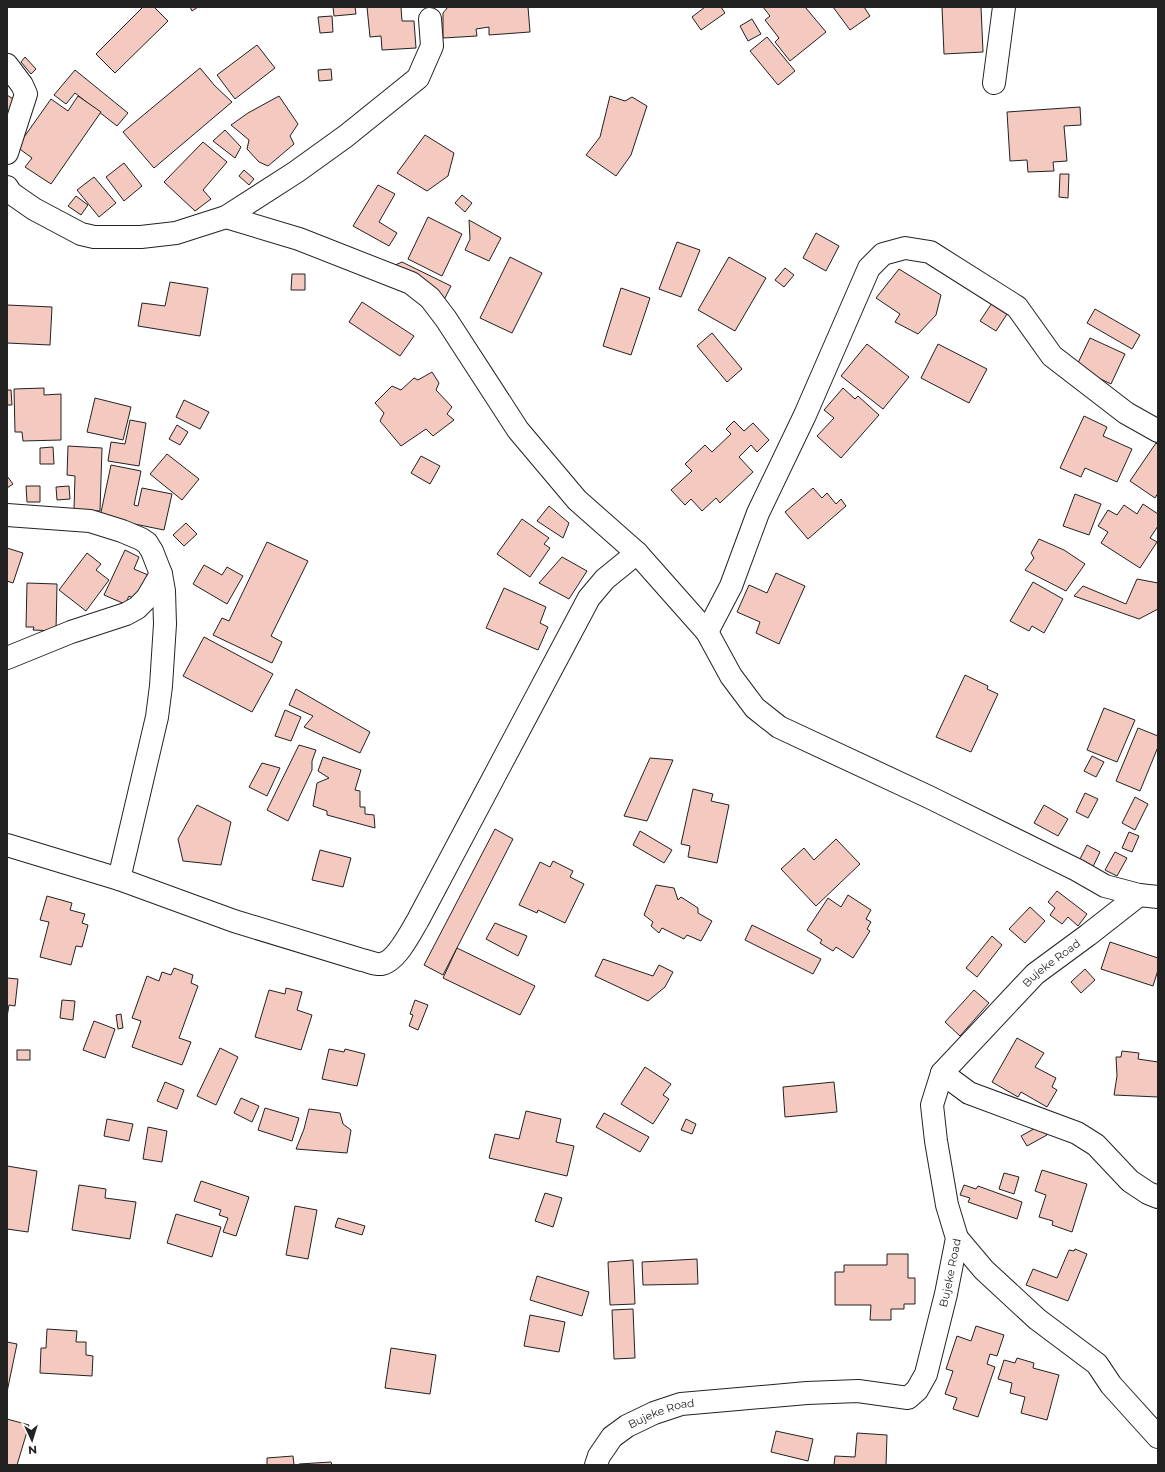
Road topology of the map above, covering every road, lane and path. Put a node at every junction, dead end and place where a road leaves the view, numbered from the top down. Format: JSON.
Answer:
{"nodes":[{"id":1,"x":1004,"y":7,"type":"edge"},
{"id":2,"x":430,"y":19,"type":"dead end"},
{"id":3,"x":7,"y":65,"type":"edge"},
{"id":4,"x":994,"y":83,"type":"dead end"},
{"id":5,"x":7,"y":153,"type":"edge"},
{"id":6,"x":7,"y":187,"type":"edge"},
{"id":7,"x":226,"y":217,"type":"junction"},
{"id":8,"x":1158,"y":431,"type":"edge"},
{"id":9,"x":7,"y":515,"type":"edge"},
{"id":10,"x":637,"y":553,"type":"junction"},
{"id":11,"x":161,"y":574,"type":"junction"},
{"id":12,"x":707,"y":632,"type":"junction"},
{"id":13,"x":7,"y":658,"type":"edge"},
{"id":14,"x":7,"y":845,"type":"edge"},
{"id":15,"x":119,"y":879,"type":"junction"},
{"id":16,"x":1149,"y":896,"type":"edge"},
{"id":17,"x":942,"y":1073,"type":"junction"},
{"id":18,"x":1158,"y":1197,"type":"edge"},
{"id":19,"x":957,"y":1238,"type":"junction"},
{"id":20,"x":1158,"y":1437,"type":"edge"},
{"id":21,"x":596,"y":1465,"type":"edge"}],
"edges":[{"from":1,"to":4,"type":"street"},
{"from":2,"to":7,"type":"street"},
{"from":3,"to":5,"type":"street"},
{"from":6,"to":7,"type":"street"},
{"from":7,"to":10,"type":"street"},
{"from":8,"to":12,"type":"street"},
{"from":9,"to":11,"type":"street"},
{"from":10,"to":12,"type":"street"},
{"from":10,"to":15,"type":"street"},
{"from":11,"to":13,"type":"street"},
{"from":11,"to":15,"type":"street"},
{"from":12,"to":16,"type":"street"},
{"from":14,"to":15,"type":"street"},
{"from":16,"to":17,"type":"street","name":"Bujeke Road"},
{"from":17,"to":18,"type":"street"},
{"from":17,"to":19,"type":"street","name":"Bujeke Road"},
{"from":19,"to":20,"type":"street"},
{"from":19,"to":21,"type":"street","name":"Bujeke Road"}]}
